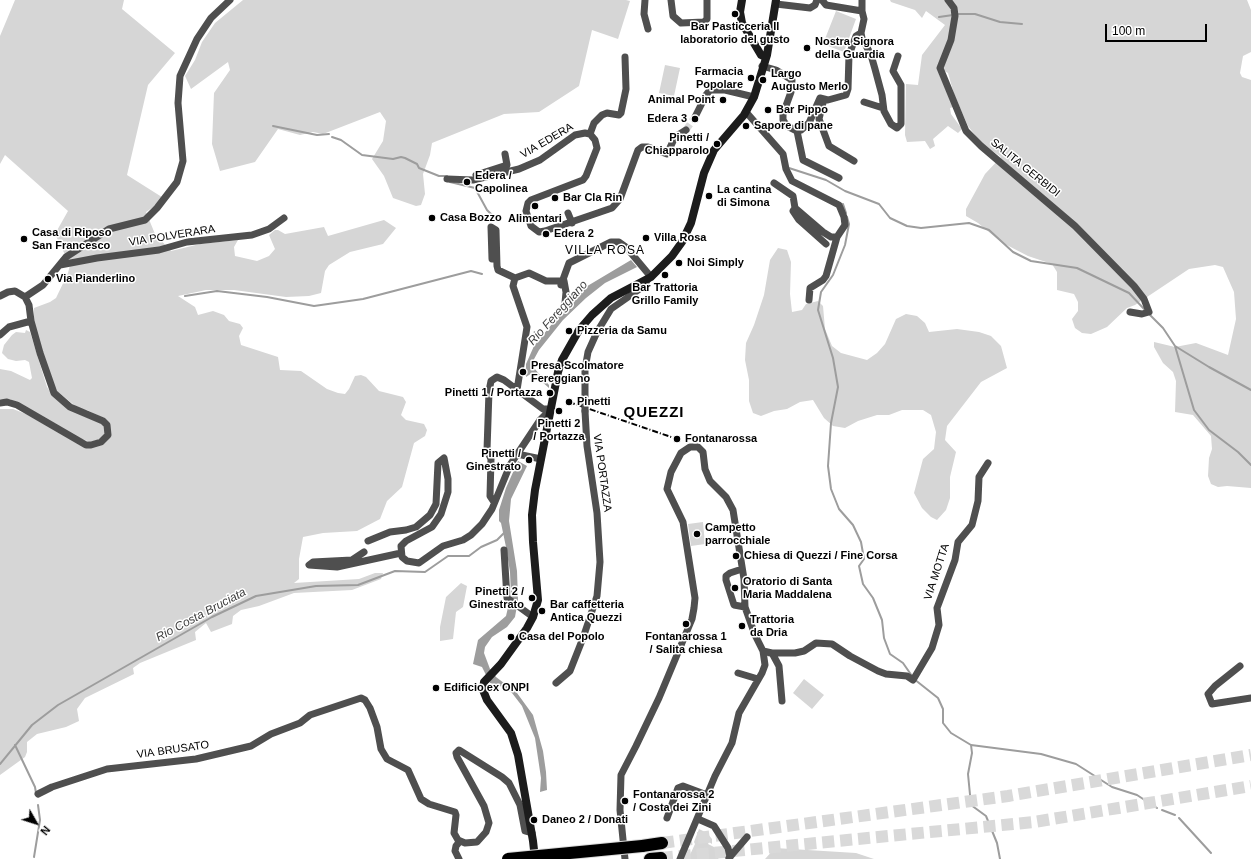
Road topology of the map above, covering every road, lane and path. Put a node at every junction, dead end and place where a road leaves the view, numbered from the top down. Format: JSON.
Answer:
{"nodes":[{"id":1,"x":230,"y":0,"type":"edge"},
{"id":2,"x":645,"y":0,"type":"edge"},
{"id":3,"x":672,"y":0,"type":"edge"},
{"id":4,"x":707,"y":0,"type":"edge"},
{"id":5,"x":742,"y":0,"type":"edge"},
{"id":6,"x":817,"y":0,"type":"edge"},
{"id":7,"x":822,"y":0,"type":"edge"},
{"id":8,"x":862,"y":0,"type":"edge"},
{"id":9,"x":948,"y":0,"type":"edge"},
{"id":10,"x":779,"y":2,"type":"edge"},
{"id":11,"x":862,"y":11,"type":"junction"},
{"id":12,"x":648,"y":29,"type":"dead end"},
{"id":13,"x":861,"y":33,"type":"junction"},
{"id":14,"x":769,"y":38,"type":"junction"},
{"id":15,"x":752,"y":39,"type":"junction"},
{"id":16,"x":898,"y":56,"type":"dead end"},
{"id":17,"x":625,"y":57,"type":"dead end"},
{"id":18,"x":765,"y":57,"type":"junction"},
{"id":19,"x":762,"y":66,"type":"junction"},
{"id":20,"x":704,"y":90,"type":"dead end"},
{"id":21,"x":754,"y":97,"type":"junction"},
{"id":22,"x":824,"y":99,"type":"junction"},
{"id":23,"x":864,"y":102,"type":"dead end"},
{"id":24,"x":883,"y":108,"type":"junction"},
{"id":25,"x":746,"y":112,"type":"junction"},
{"id":26,"x":823,"y":116,"type":"dead end"},
{"id":27,"x":686,"y":130,"type":"tunnel mouth"},
{"id":28,"x":797,"y":130,"type":"junction"},
{"id":29,"x":823,"y":132,"type":"junction"},
{"id":30,"x":590,"y":134,"type":"junction"},
{"id":31,"x":505,"y":154,"type":"dead end"},
{"id":32,"x":854,"y":161,"type":"dead end"},
{"id":33,"x":839,"y":178,"type":"dead end"},
{"id":34,"x":447,"y":179,"type":"dead end"},
{"id":35,"x":471,"y":180,"type":"junction"},
{"id":36,"x":774,"y":183,"type":"dead end"},
{"id":37,"x":795,"y":208,"type":"junction"},
{"id":38,"x":568,"y":213,"type":"dead end"},
{"id":39,"x":284,"y":218,"type":"dead end"},
{"id":40,"x":572,"y":223,"type":"junction"},
{"id":41,"x":837,"y":237,"type":"junction"},
{"id":42,"x":826,"y":244,"type":"dead end"},
{"id":43,"x":492,"y":259,"type":"dead end"},
{"id":44,"x":60,"y":265,"type":"junction"},
{"id":45,"x":515,"y":278,"type":"junction"},
{"id":46,"x":649,"y":278,"type":"junction"},
{"id":47,"x":562,"y":283,"type":"junction"},
{"id":48,"x":0,"y":296,"type":"edge"},
{"id":49,"x":25,"y":297,"type":"junction"},
{"id":50,"x":809,"y":300,"type":"dead end"},
{"id":51,"x":564,"y":303,"type":"dead end"},
{"id":52,"x":1130,"y":312,"type":"dead end"},
{"id":53,"x":31,"y":321,"type":"junction"},
{"id":54,"x":0,"y":335,"type":"edge"},
{"id":55,"x":517,"y":390,"type":"junction"},
{"id":56,"x":0,"y":403,"type":"edge"},
{"id":57,"x":551,"y":409,"type":"junction"},
{"id":58,"x":517,"y":454,"type":"junction"},
{"id":59,"x":541,"y":459,"type":"junction"},
{"id":60,"x":988,"y":463,"type":"dead end"},
{"id":61,"x":494,"y":502,"type":"junction"},
{"id":62,"x":368,"y":541,"type":"dead end"},
{"id":63,"x":504,"y":550,"type":"dead end"},
{"id":64,"x":364,"y":552,"type":"dead end"},
{"id":65,"x":401,"y":552,"type":"junction"},
{"id":66,"x":742,"y":569,"type":"junction"},
{"id":67,"x":745,"y":607,"type":"junction"},
{"id":68,"x":533,"y":617,"type":"junction"},
{"id":69,"x":767,"y":652,"type":"junction"},
{"id":70,"x":1240,"y":666,"type":"dead end"},
{"id":71,"x":738,"y":673,"type":"dead end"},
{"id":72,"x":758,"y":679,"type":"junction"},
{"id":73,"x":556,"y":683,"type":"dead end"},
{"id":74,"x":1251,"y":698,"type":"edge"},
{"id":75,"x":782,"y":701,"type":"dead end"},
{"id":76,"x":38,"y":794,"type":"dead end"},
{"id":77,"x":708,"y":795,"type":"junction"},
{"id":78,"x":667,"y":818,"type":"dead end"},
{"id":79,"x":698,"y":819,"type":"junction"},
{"id":80,"x":532,"y":833,"type":"junction"},
{"id":81,"x":747,"y":836,"type":"dead end"},
{"id":82,"x":460,"y":842,"type":"junction"},
{"id":83,"x":662,"y":842,"type":"tunnel mouth"},
{"id":84,"x":729,"y":858,"type":"edge"},
{"id":85,"x":459,"y":859,"type":"edge"},
{"id":86,"x":508,"y":859,"type":"edge"},
{"id":87,"x":535,"y":859,"type":"edge"},
{"id":88,"x":625,"y":859,"type":"edge"},
{"id":89,"x":680,"y":859,"type":"edge"}],
"edges":[{"from":1,"to":44,"type":"street"},
{"from":2,"to":12,"type":"street"},
{"from":3,"to":4,"type":"street"},
{"from":5,"to":15,"type":"street"},
{"from":6,"to":10,"type":"street"},
{"from":7,"to":11,"type":"street"},
{"from":8,"to":11,"type":"street"},
{"from":9,"to":52,"type":"street","name":"SALITA GERBIDI"},
{"from":10,"to":14,"type":"street"},
{"from":11,"to":13,"type":"street"},
{"from":13,"to":22,"type":"street"},
{"from":13,"to":24,"type":"street"},
{"from":14,"to":15,"type":"street"},
{"from":14,"to":18,"type":"street"},
{"from":15,"to":18,"type":"street"},
{"from":16,"to":24,"type":"street"},
{"from":17,"to":30,"type":"street","name":"VIA EDERA"},
{"from":18,"to":19,"type":"street"},
{"from":19,"to":21,"type":"street"},
{"from":19,"to":28,"type":"street"},
{"from":20,"to":21,"type":"street"},
{"from":21,"to":25,"type":"street"},
{"from":22,"to":28,"type":"street"},
{"from":22,"to":29,"type":"street"},
{"from":23,"to":24,"type":"street"},
{"from":25,"to":41,"type":"street"},
{"from":25,"to":46,"type":"street"},
{"from":26,"to":29,"type":"street"},
{"from":27,"to":40,"type":"street","name":"VIA EDERA"},
{"from":28,"to":33,"type":"street"},
{"from":29,"to":32,"type":"street"},
{"from":30,"to":35,"type":"street","name":"VIA EDERA"},
{"from":30,"to":40,"type":"street","name":"VIA EDERA"},
{"from":31,"to":35,"type":"street","name":"VIA EDERA"},
{"from":34,"to":35,"type":"street"},
{"from":36,"to":37,"type":"street"},
{"from":37,"to":41,"type":"street"},
{"from":37,"to":42,"type":"street"},
{"from":38,"to":40,"type":"street"},
{"from":39,"to":44,"type":"street","name":"VIA POLVERARA"},
{"from":41,"to":50,"type":"street"},
{"from":43,"to":45,"type":"street"},
{"from":44,"to":49,"type":"street"},
{"from":45,"to":47,"type":"street"},
{"from":45,"to":55,"type":"street"},
{"from":46,"to":47,"type":"street"},
{"from":46,"to":57,"type":"street"},
{"from":46,"to":73,"type":"street","name":"VIA PORTAZZA","bridge":true},
{"from":47,"to":51,"type":"street"},
{"from":48,"to":49,"type":"street"},
{"from":49,"to":53,"type":"street"},
{"from":53,"to":54,"type":"street"},
{"from":53,"to":56,"type":"street"},
{"from":55,"to":57,"type":"street"},
{"from":55,"to":61,"type":"street"},
{"from":57,"to":58,"type":"street"},
{"from":57,"to":59,"type":"street"},
{"from":58,"to":59,"type":"street"},
{"from":58,"to":61,"type":"street"},
{"from":59,"to":68,"type":"street"},
{"from":60,"to":69,"type":"street","name":"VIA MOTTA"},
{"from":61,"to":65,"type":"street"},
{"from":62,"to":65,"type":"street"},
{"from":63,"to":68,"type":"street"},
{"from":64,"to":65,"type":"street"},
{"from":66,"to":67,"type":"street"},
{"from":66,"to":67,"type":"street"},
{"from":66,"to":88,"type":"street"},
{"from":67,"to":69,"type":"street"},
{"from":68,"to":80,"type":"street"},
{"from":69,"to":72,"type":"street"},
{"from":69,"to":75,"type":"street"},
{"from":70,"to":74,"type":"street"},
{"from":71,"to":72,"type":"street"},
{"from":72,"to":77,"type":"street"},
{"from":76,"to":82,"type":"street","name":"VIA BRUSATO"},
{"from":77,"to":78,"type":"street"},
{"from":77,"to":79,"type":"street"},
{"from":79,"to":84,"type":"street"},
{"from":79,"to":89,"type":"street"},
{"from":80,"to":82,"type":"street"},
{"from":80,"to":87,"type":"street"},
{"from":81,"to":84,"type":"street"},
{"from":82,"to":85,"type":"street"},
{"from":83,"to":86,"type":"highway","bridge":true}]}
